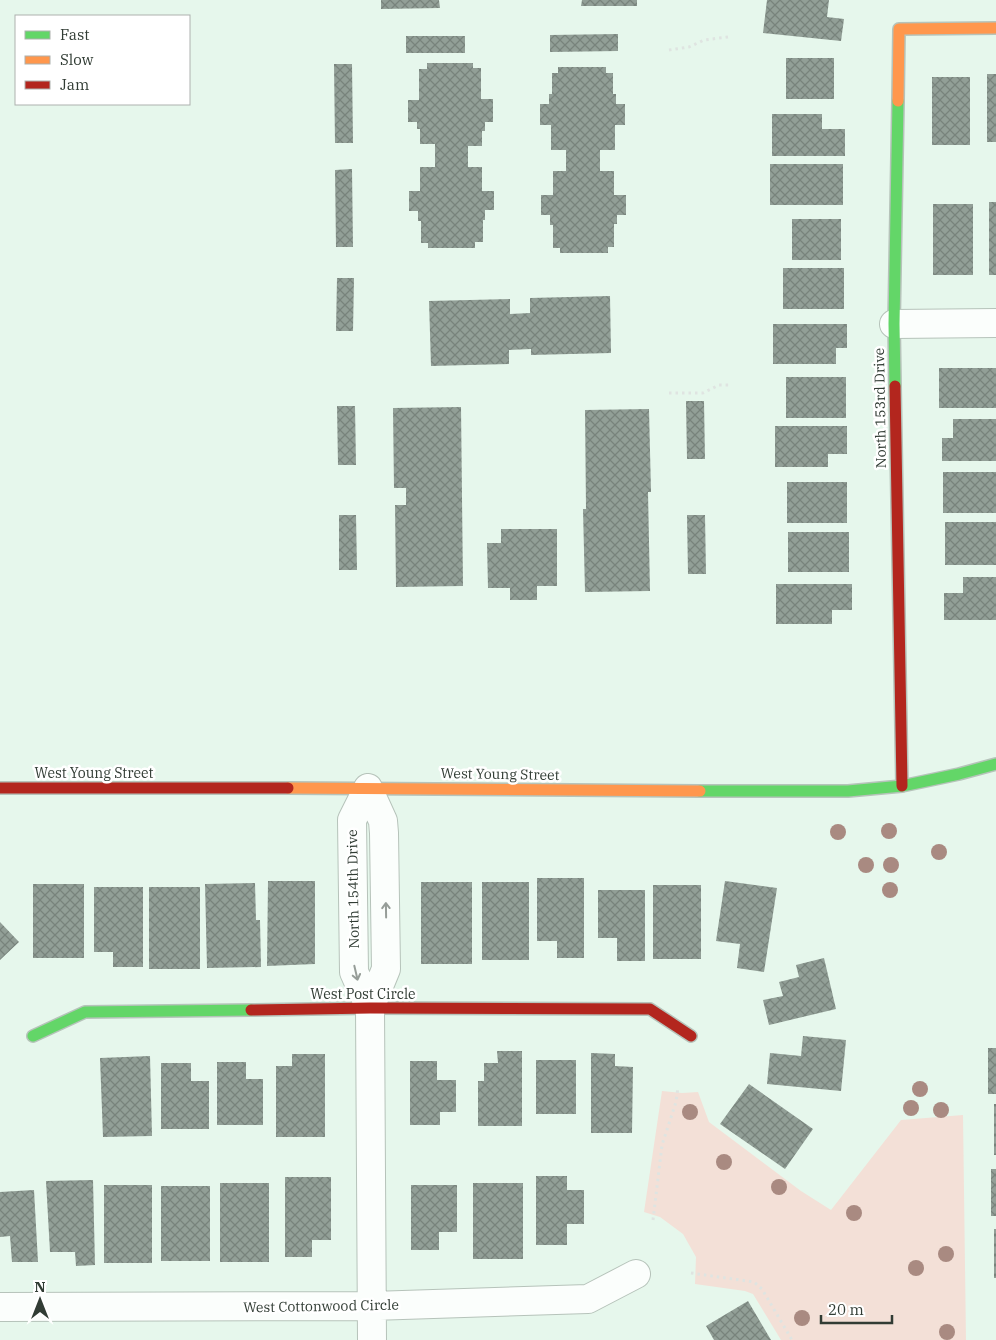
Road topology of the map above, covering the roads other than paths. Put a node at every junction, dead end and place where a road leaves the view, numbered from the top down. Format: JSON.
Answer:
{"nodes":[{"id":1,"x":996,"y":28,"type":"edge"},
{"id":2,"x":996,"y":323,"type":"edge"},
{"id":3,"x":894,"y":324,"type":"junction"},
{"id":4,"x":996,"y":764,"type":"edge"},
{"id":5,"x":902,"y":786,"type":"junction"},
{"id":6,"x":0,"y":788,"type":"edge"},
{"id":7,"x":368,"y":788,"type":"junction"},
{"id":8,"x":370,"y":1008,"type":"junction"},
{"id":9,"x":33,"y":1036,"type":"dead end"},
{"id":10,"x":691,"y":1036,"type":"dead end"},
{"id":11,"x":636,"y":1274,"type":"dead end"},
{"id":12,"x":372,"y":1306,"type":"junction"},
{"id":13,"x":0,"y":1308,"type":"edge"},
{"id":14,"x":372,"y":1340,"type":"edge"}],
"edges":[{"from":1,"to":3,"type":"street","name":"North 153rd Drive"},
{"from":2,"to":3,"type":"street"},
{"from":3,"to":5,"type":"street","name":"North 153rd Drive"},
{"from":4,"to":5,"type":"street","name":"West Young Street"},
{"from":5,"to":7,"type":"street","name":"West Young Street"},
{"from":6,"to":7,"type":"street","name":"West Young Street"},
{"from":7,"to":8,"type":"street","name":"North 154th Drive"},
{"from":8,"to":9,"type":"street","name":"West Post Circle"},
{"from":8,"to":10,"type":"street","name":"West Post Circle"},
{"from":8,"to":12,"type":"street","name":"North 154th Drive"},
{"from":11,"to":12,"type":"street","name":"West Cottonwood Circle"},
{"from":12,"to":13,"type":"street","name":"West Cottonwood Circle"},
{"from":12,"to":14,"type":"street","name":"North 154th Drive"}]}
